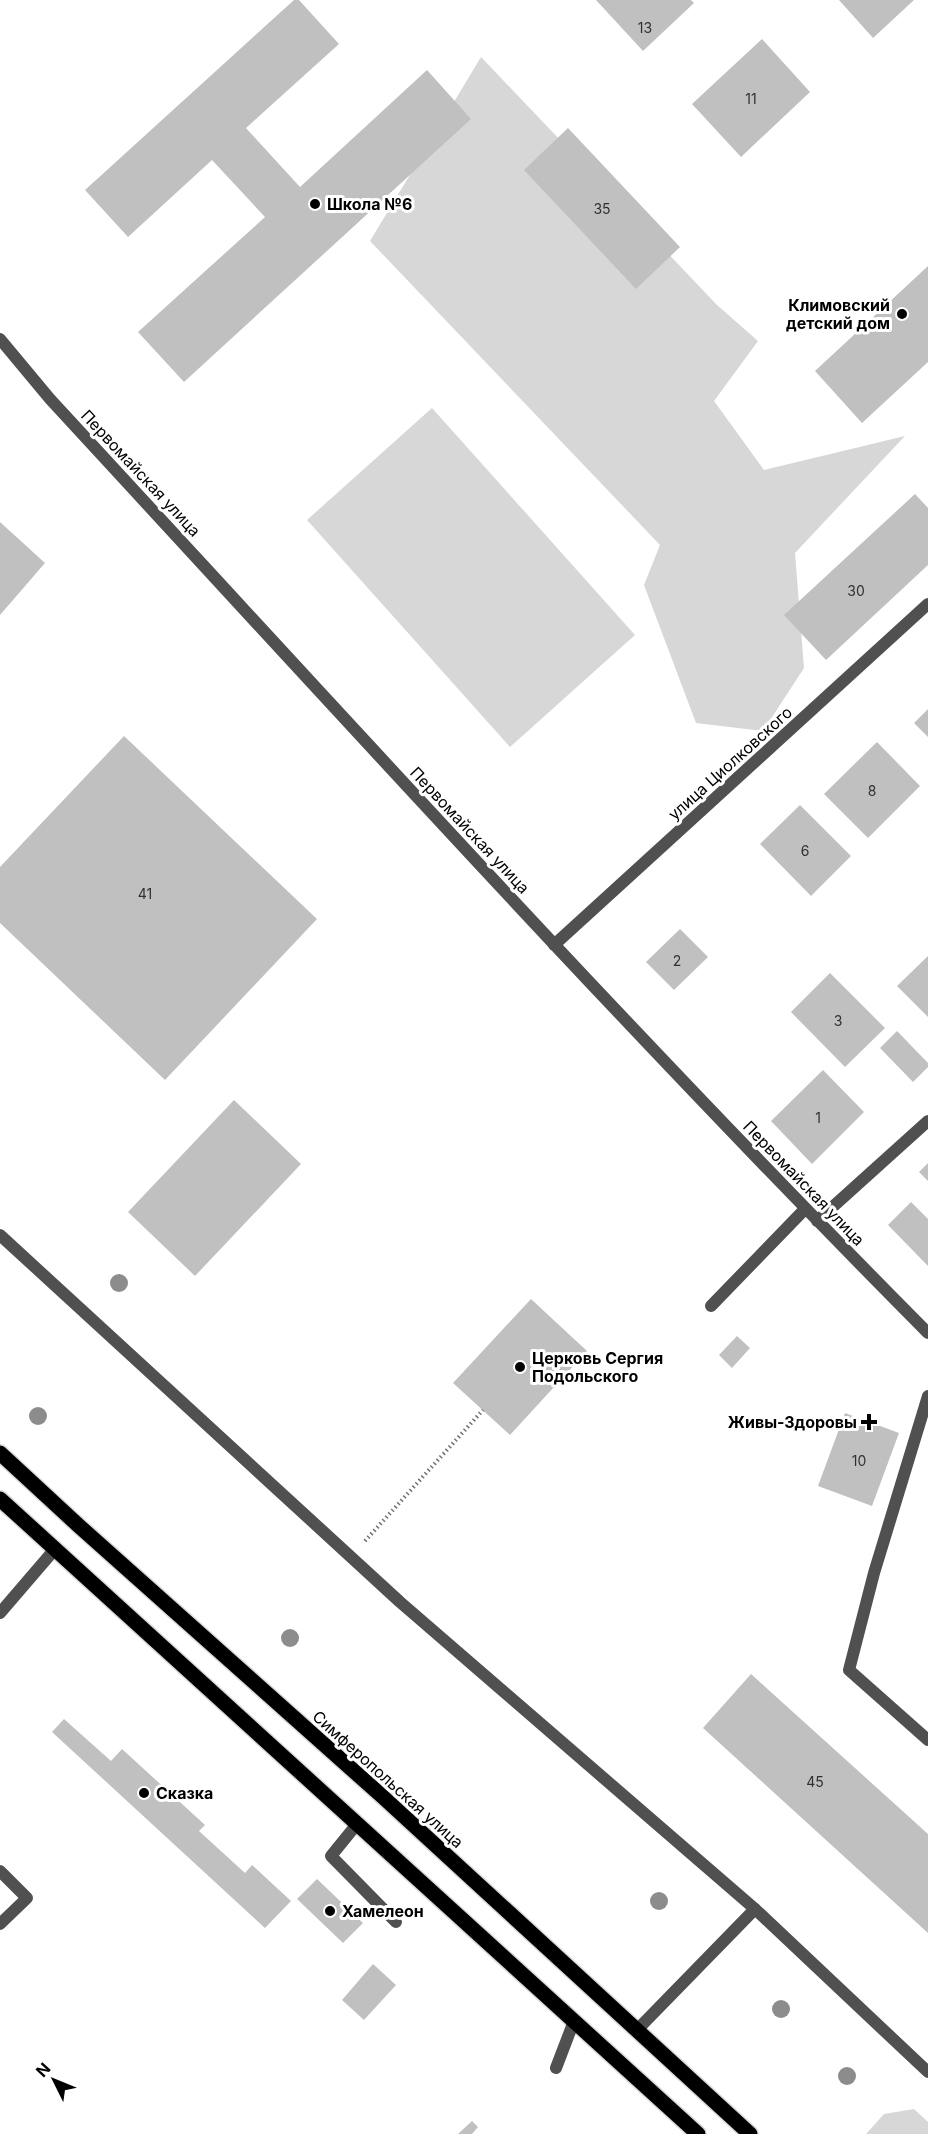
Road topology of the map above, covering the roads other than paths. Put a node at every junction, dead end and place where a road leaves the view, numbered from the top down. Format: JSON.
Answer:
{"nodes":[{"id":1,"x":0,"y":339,"type":"edge"},
{"id":2,"x":928,"y":604,"type":"edge"},
{"id":3,"x":554,"y":945,"type":"junction"},
{"id":4,"x":928,"y":1121,"type":"edge"},
{"id":5,"x":805,"y":1209,"type":"junction"},
{"id":6,"x":817,"y":1221,"type":"junction"},
{"id":7,"x":0,"y":1235,"type":"edge"},
{"id":8,"x":711,"y":1306,"type":"dead end"},
{"id":9,"x":928,"y":1333,"type":"edge"},
{"id":10,"x":928,"y":1396,"type":"edge"},
{"id":11,"x":0,"y":1453,"type":"edge"},
{"id":12,"x":0,"y":1499,"type":"edge"},
{"id":13,"x":55,"y":1549,"type":"junction"},
{"id":14,"x":0,"y":1613,"type":"edge"},
{"id":15,"x":928,"y":1740,"type":"edge"},
{"id":16,"x":357,"y":1824,"type":"junction"},
{"id":17,"x":0,"y":1871,"type":"edge"},
{"id":18,"x":755,"y":1909,"type":"junction"},
{"id":19,"x":396,"y":1922,"type":"dead end"},
{"id":20,"x":0,"y":1924,"type":"edge"},
{"id":21,"x":574,"y":2020,"type":"junction"},
{"id":22,"x":637,"y":2030,"type":"junction"},
{"id":23,"x":926,"y":2065,"type":"edge"},
{"id":24,"x":556,"y":2068,"type":"dead end"},
{"id":25,"x":699,"y":2134,"type":"edge"},
{"id":26,"x":750,"y":2134,"type":"edge"}],
"edges":[{"from":1,"to":3,"type":"street","name":"Первомайская улица"},
{"from":2,"to":3,"type":"street","name":"улица Циолковского"},
{"from":3,"to":5,"type":"street","name":"Первомайская улица"},
{"from":4,"to":6,"type":"street"},
{"from":5,"to":6,"type":"street","name":"Первомайская улица"},
{"from":5,"to":8,"type":"street"},
{"from":6,"to":9,"type":"street","name":"Первомайская улица"},
{"from":7,"to":18,"type":"street"},
{"from":10,"to":15,"type":"street"},
{"from":11,"to":22,"type":"main road","name":"Симферопольская улица"},
{"from":12,"to":13,"type":"main road"},
{"from":13,"to":14,"type":"street"},
{"from":13,"to":16,"type":"main road"},
{"from":16,"to":19,"type":"street"},
{"from":16,"to":21,"type":"main road"},
{"from":17,"to":20,"type":"street"},
{"from":18,"to":22,"type":"street"},
{"from":18,"to":23,"type":"street"},
{"from":21,"to":24,"type":"street"},
{"from":21,"to":25,"type":"main road"},
{"from":22,"to":26,"type":"main road","name":"Симферопольская улица"}]}
